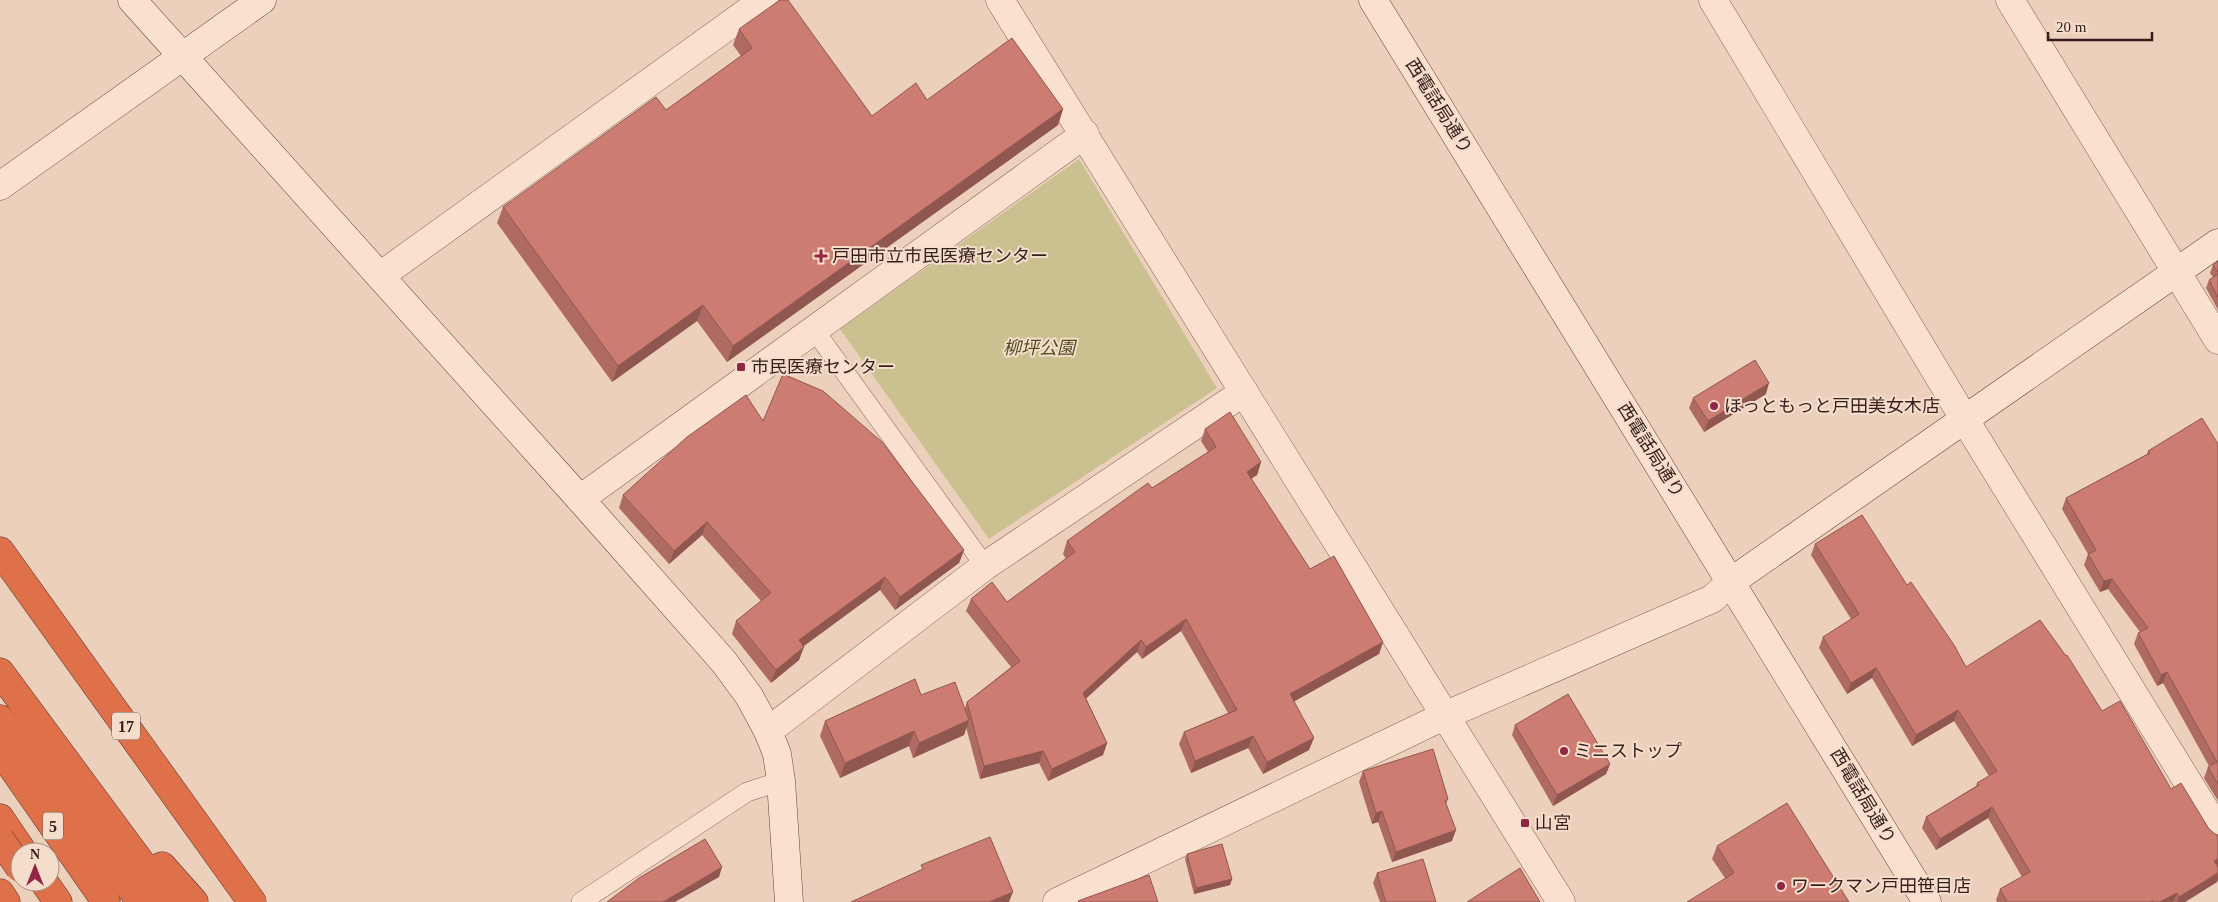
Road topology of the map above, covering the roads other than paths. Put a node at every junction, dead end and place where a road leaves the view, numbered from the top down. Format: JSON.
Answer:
{"nodes":[{"id":1,"x":132,"y":0,"type":"edge"},
{"id":2,"x":262,"y":0,"type":"edge"},
{"id":3,"x":764,"y":0,"type":"edge"},
{"id":4,"x":1000,"y":0,"type":"edge"},
{"id":5,"x":1374,"y":0,"type":"edge"},
{"id":6,"x":1713,"y":0,"type":"edge"},
{"id":7,"x":2010,"y":0,"type":"edge"},
{"id":8,"x":182,"y":56,"type":"junction"},
{"id":9,"x":1085,"y":134,"type":"junction"},
{"id":10,"x":0,"y":186,"type":"edge"},
{"id":11,"x":2218,"y":243,"type":"edge"},
{"id":12,"x":2177,"y":272,"type":"junction"},
{"id":13,"x":380,"y":276,"type":"junction"},
{"id":14,"x":815,"y":331,"type":"junction"},
{"id":15,"x":2218,"y":340,"type":"edge"},
{"id":16,"x":1244,"y":392,"type":"junction"},
{"id":17,"x":1965,"y":420,"type":"junction"},
{"id":18,"x":580,"y":499,"type":"junction"},
{"id":19,"x":0,"y":551,"type":"edge"},
{"id":20,"x":985,"y":566,"type":"junction"},
{"id":21,"x":1732,"y":581,"type":"junction"},
{"id":22,"x":0,"y":672,"type":"edge"},
{"id":23,"x":1444,"y":716,"type":"junction"},
{"id":24,"x":0,"y":719,"type":"edge"},
{"id":25,"x":768,"y":731,"type":"junction"},
{"id":26,"x":0,"y":750,"type":"edge"},
{"id":27,"x":0,"y":769,"type":"edge"},
{"id":28,"x":78,"y":775,"type":"junction"},
{"id":29,"x":781,"y":781,"type":"junction"},
{"id":30,"x":0,"y":818,"type":"edge"},
{"id":31,"x":2218,"y":831,"type":"edge"},
{"id":32,"x":0,"y":841,"type":"edge"},
{"id":33,"x":16,"y":842,"type":"edge"},
{"id":34,"x":10,"y":851,"type":"edge"},
{"id":35,"x":10,"y":854,"type":"edge"},
{"id":36,"x":0,"y":893,"type":"edge"},
{"id":37,"x":6,"y":902,"type":"edge"},
{"id":38,"x":91,"y":902,"type":"edge"},
{"id":39,"x":106,"y":902,"type":"edge"},
{"id":40,"x":141,"y":902,"type":"edge"},
{"id":41,"x":170,"y":902,"type":"edge"},
{"id":42,"x":194,"y":902,"type":"edge"},
{"id":43,"x":252,"y":902,"type":"edge"},
{"id":44,"x":581,"y":902,"type":"edge"},
{"id":45,"x":789,"y":902,"type":"edge"},
{"id":46,"x":1057,"y":902,"type":"edge"},
{"id":47,"x":1561,"y":902,"type":"edge"},
{"id":48,"x":1927,"y":902,"type":"edge"}],
"edges":[{"from":1,"to":8,"type":"street"},
{"from":2,"to":8,"type":"street"},
{"from":3,"to":13,"type":"street"},
{"from":4,"to":9,"type":"street"},
{"from":5,"to":21,"type":"street","name":"西電話局通り"},
{"from":6,"to":17,"type":"street"},
{"from":7,"to":12,"type":"street"},
{"from":8,"to":10,"type":"street"},
{"from":8,"to":13,"type":"street"},
{"from":9,"to":14,"type":"street"},
{"from":9,"to":16,"type":"street"},
{"from":11,"to":12,"type":"street"},
{"from":12,"to":15,"type":"street"},
{"from":12,"to":17,"type":"street"},
{"from":13,"to":18,"type":"street"},
{"from":14,"to":18,"type":"street"},
{"from":14,"to":20,"type":"lane"},
{"from":16,"to":20,"type":"street"},
{"from":16,"to":23,"type":"street"},
{"from":17,"to":21,"type":"street"},
{"from":17,"to":31,"type":"street"},
{"from":18,"to":25,"type":"street"},
{"from":19,"to":43,"type":"highway","number":"17"},
{"from":20,"to":25,"type":"street"},
{"from":21,"to":23,"type":"street"},
{"from":21,"to":48,"type":"street","name":"西電話局通り"},
{"from":22,"to":28,"type":"highway"},
{"from":23,"to":46,"type":"street"},
{"from":23,"to":47,"type":"street"},
{"from":24,"to":40,"type":"highway"},
{"from":25,"to":29,"type":"street"},
{"from":26,"to":39,"type":"highway","number":"5"},
{"from":27,"to":38,"type":"highway"},
{"from":28,"to":41,"type":"highway"},
{"from":28,"to":42,"type":"highway"},
{"from":29,"to":44,"type":"lane"},
{"from":29,"to":45,"type":"street"},
{"from":30,"to":33,"type":"highway"},
{"from":32,"to":34,"type":"highway"},
{"from":32,"to":35,"type":"highway","bridge":true},
{"from":36,"to":37,"type":"highway"}]}
